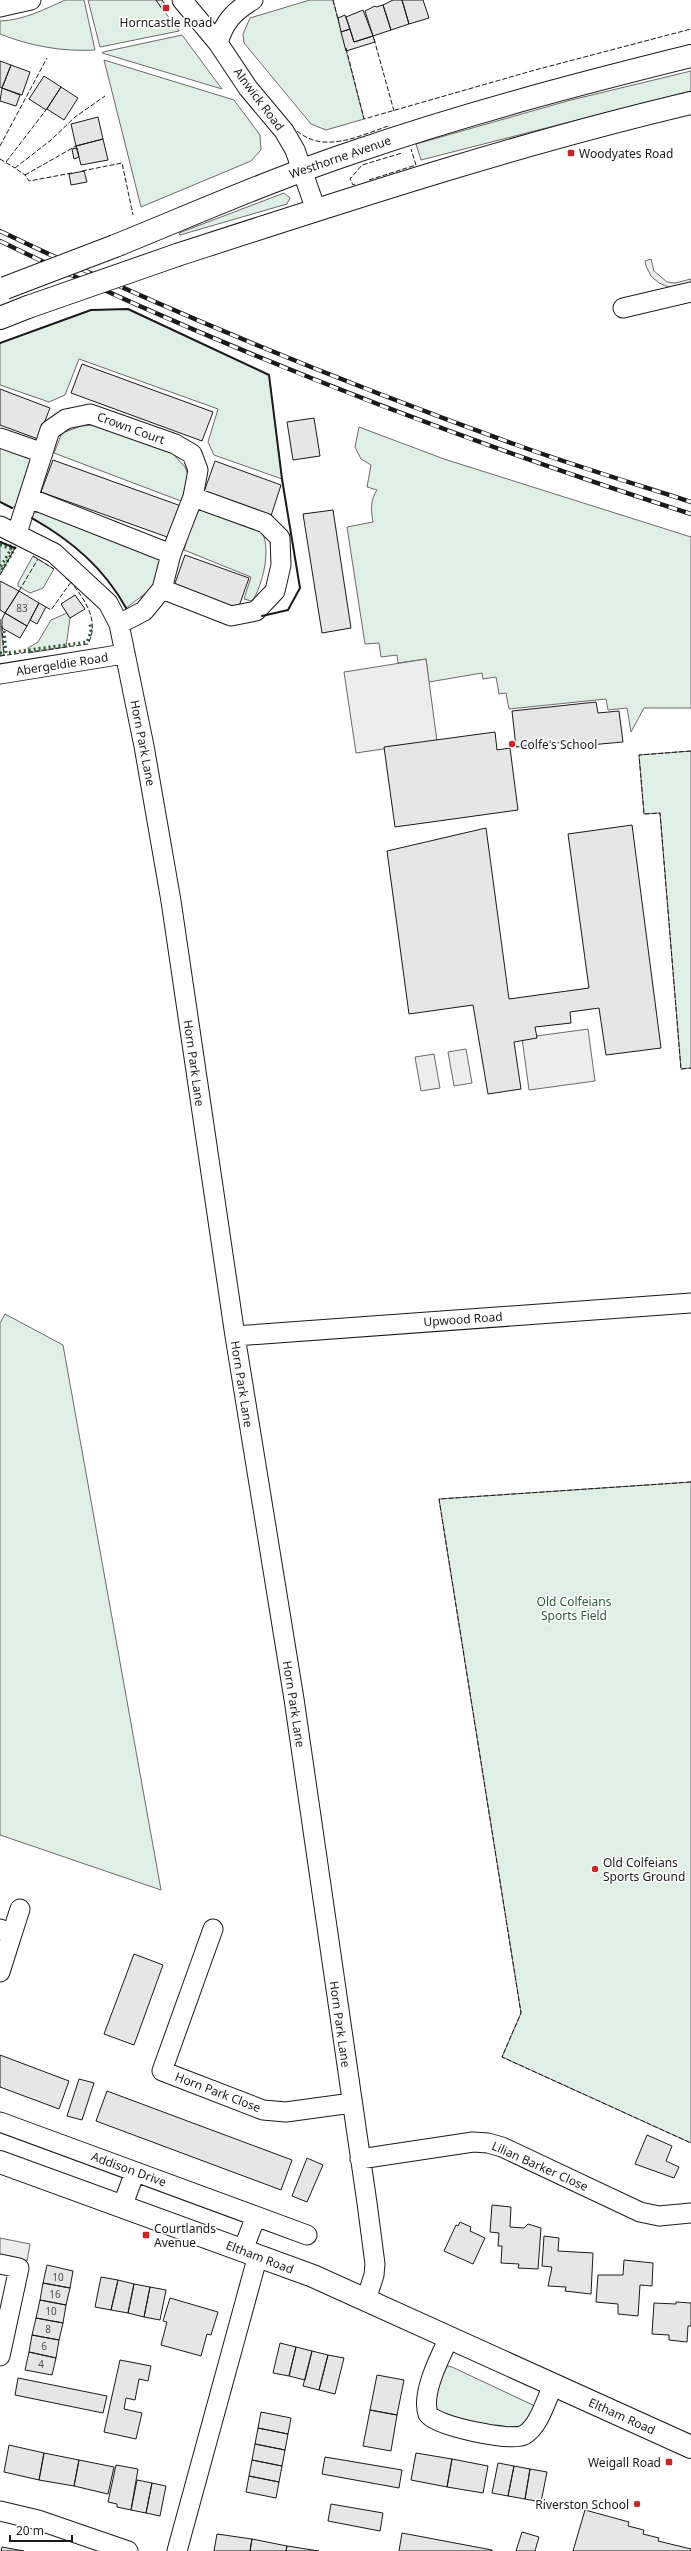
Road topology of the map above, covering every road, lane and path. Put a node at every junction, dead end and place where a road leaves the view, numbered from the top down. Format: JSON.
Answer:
{"nodes":[{"id":1,"x":31,"y":0,"type":"edge"},
{"id":2,"x":182,"y":0,"type":"edge"},
{"id":3,"x":253,"y":0,"type":"edge"},
{"id":4,"x":0,"y":7,"type":"edge"},
{"id":5,"x":218,"y":44,"type":"junction"},
{"id":6,"x":691,"y":56,"type":"edge"},
{"id":7,"x":691,"y":103,"type":"edge"},
{"id":8,"x":302,"y":170,"type":"junction"},
{"id":9,"x":316,"y":210,"type":"junction"},
{"id":10,"x":2,"y":288,"type":"edge"},
{"id":11,"x":691,"y":292,"type":"edge"},
{"id":12,"x":623,"y":308,"type":"dead end"},
{"id":13,"x":0,"y":318,"type":"edge"},
{"id":14,"x":0,"y":438,"type":"edge"},
{"id":15,"x":43,"y":453,"type":"junction"},
{"id":16,"x":193,"y":497,"type":"junction"},
{"id":17,"x":29,"y":498,"type":"junction"},
{"id":18,"x":8,"y":530,"type":"edge"},
{"id":19,"x":171,"y":554,"type":"junction"},
{"id":20,"x":162,"y":589,"type":"junction"},
{"id":21,"x":119,"y":624,"type":"junction"},
{"id":22,"x":124,"y":654,"type":"junction"},
{"id":23,"x":0,"y":674,"type":"edge"},
{"id":24,"x":691,"y":1303,"type":"edge"},
{"id":25,"x":235,"y":1336,"type":"junction"},
{"id":26,"x":20,"y":1909,"type":"dead end"},
{"id":27,"x":213,"y":1929,"type":"dead end"},
{"id":28,"x":6,"y":1932,"type":"edge"},
{"id":29,"x":0,"y":1972,"type":"edge"},
{"id":30,"x":352,"y":2103,"type":"junction"},
{"id":31,"x":1,"y":2125,"type":"edge"},
{"id":32,"x":360,"y":2159,"type":"junction"},
{"id":33,"x":0,"y":2162,"type":"edge"},
{"id":34,"x":135,"y":2172,"type":"junction"},
{"id":35,"x":122,"y":2206,"type":"junction"},
{"id":36,"x":691,"y":2213,"type":"edge"},
{"id":37,"x":256,"y":2216,"type":"junction"},
{"id":38,"x":307,"y":2235,"type":"dead end"},
{"id":39,"x":251,"y":2253,"type":"junction"},
{"id":40,"x":0,"y":2264,"type":"edge"},
{"id":41,"x":366,"y":2300,"type":"junction"},
{"id":42,"x":4,"y":2324,"type":"edge"},
{"id":43,"x":449,"y":2338,"type":"junction"},
{"id":44,"x":0,"y":2356,"type":"edge"},
{"id":45,"x":553,"y":2385,"type":"junction"},
{"id":46,"x":691,"y":2447,"type":"edge"},
{"id":47,"x":0,"y":2511,"type":"edge"},
{"id":48,"x":128,"y":2551,"type":"edge"},
{"id":49,"x":177,"y":2551,"type":"edge"}],
"edges":[{"from":1,"to":4,"type":"street"},
{"from":2,"to":5,"type":"street","name":"Alnwick Road"},
{"from":3,"to":5,"type":"street"},
{"from":5,"to":8,"type":"street","name":"Alnwick Road"},
{"from":6,"to":8,"type":"highway","name":"Westhorne Avenue"},
{"from":7,"to":9,"type":"highway"},
{"from":8,"to":9,"type":"street","name":"Alnwick Road"},
{"from":8,"to":10,"type":"highway","name":"Westhorne Avenue","bridge":true},
{"from":9,"to":13,"type":"highway","bridge":true},
{"from":11,"to":12,"type":"street"},
{"from":14,"to":15,"type":"street"},
{"from":15,"to":16,"type":"street","name":"Crown Court"},
{"from":15,"to":17,"type":"street","name":"Crown Court"},
{"from":16,"to":19,"type":"street","name":"Crown Court"},
{"from":16,"to":20,"type":"street"},
{"from":17,"to":18,"type":"street","name":"Crown Court"},
{"from":17,"to":19,"type":"street"},
{"from":18,"to":21,"type":"street","name":"Horn Park Lane"},
{"from":19,"to":20,"type":"street","name":"Crown Court"},
{"from":20,"to":21,"type":"street","name":"Crown Court"},
{"from":21,"to":22,"type":"street","name":"Horn Park Lane"},
{"from":22,"to":23,"type":"street","name":"Abergeldie Road"},
{"from":22,"to":25,"type":"street","name":"Horn Park Lane"},
{"from":24,"to":25,"type":"street","name":"Upwood Road"},
{"from":25,"to":30,"type":"street","name":"Horn Park Lane"},
{"from":26,"to":28,"type":"street"},
{"from":27,"to":30,"type":"street","name":"Horn Park Close"},
{"from":28,"to":29,"type":"street"},
{"from":30,"to":32,"type":"street","name":"Horn Park Lane"},
{"from":31,"to":34,"type":"street","name":"Addison Drive"},
{"from":32,"to":36,"type":"street","name":"Lilian Barker Close"},
{"from":32,"to":41,"type":"street","name":"Horn Park Lane"},
{"from":33,"to":35,"type":"highway","name":"Eltham Road"},
{"from":34,"to":35,"type":"street"},
{"from":34,"to":37,"type":"street","name":"Addison Drive"},
{"from":35,"to":39,"type":"highway","name":"Eltham Road"},
{"from":37,"to":38,"type":"street","name":"Addison Drive"},
{"from":37,"to":39,"type":"street"},
{"from":39,"to":41,"type":"highway","name":"Eltham Road"},
{"from":39,"to":49,"type":"street"},
{"from":40,"to":42,"type":"street"},
{"from":41,"to":43,"type":"highway","name":"Eltham Road"},
{"from":42,"to":44,"type":"street"},
{"from":43,"to":45,"type":"highway","name":"Eltham Road"},
{"from":43,"to":45,"type":"street"},
{"from":45,"to":46,"type":"highway","name":"Eltham Road"},
{"from":47,"to":48,"type":"street"}]}
